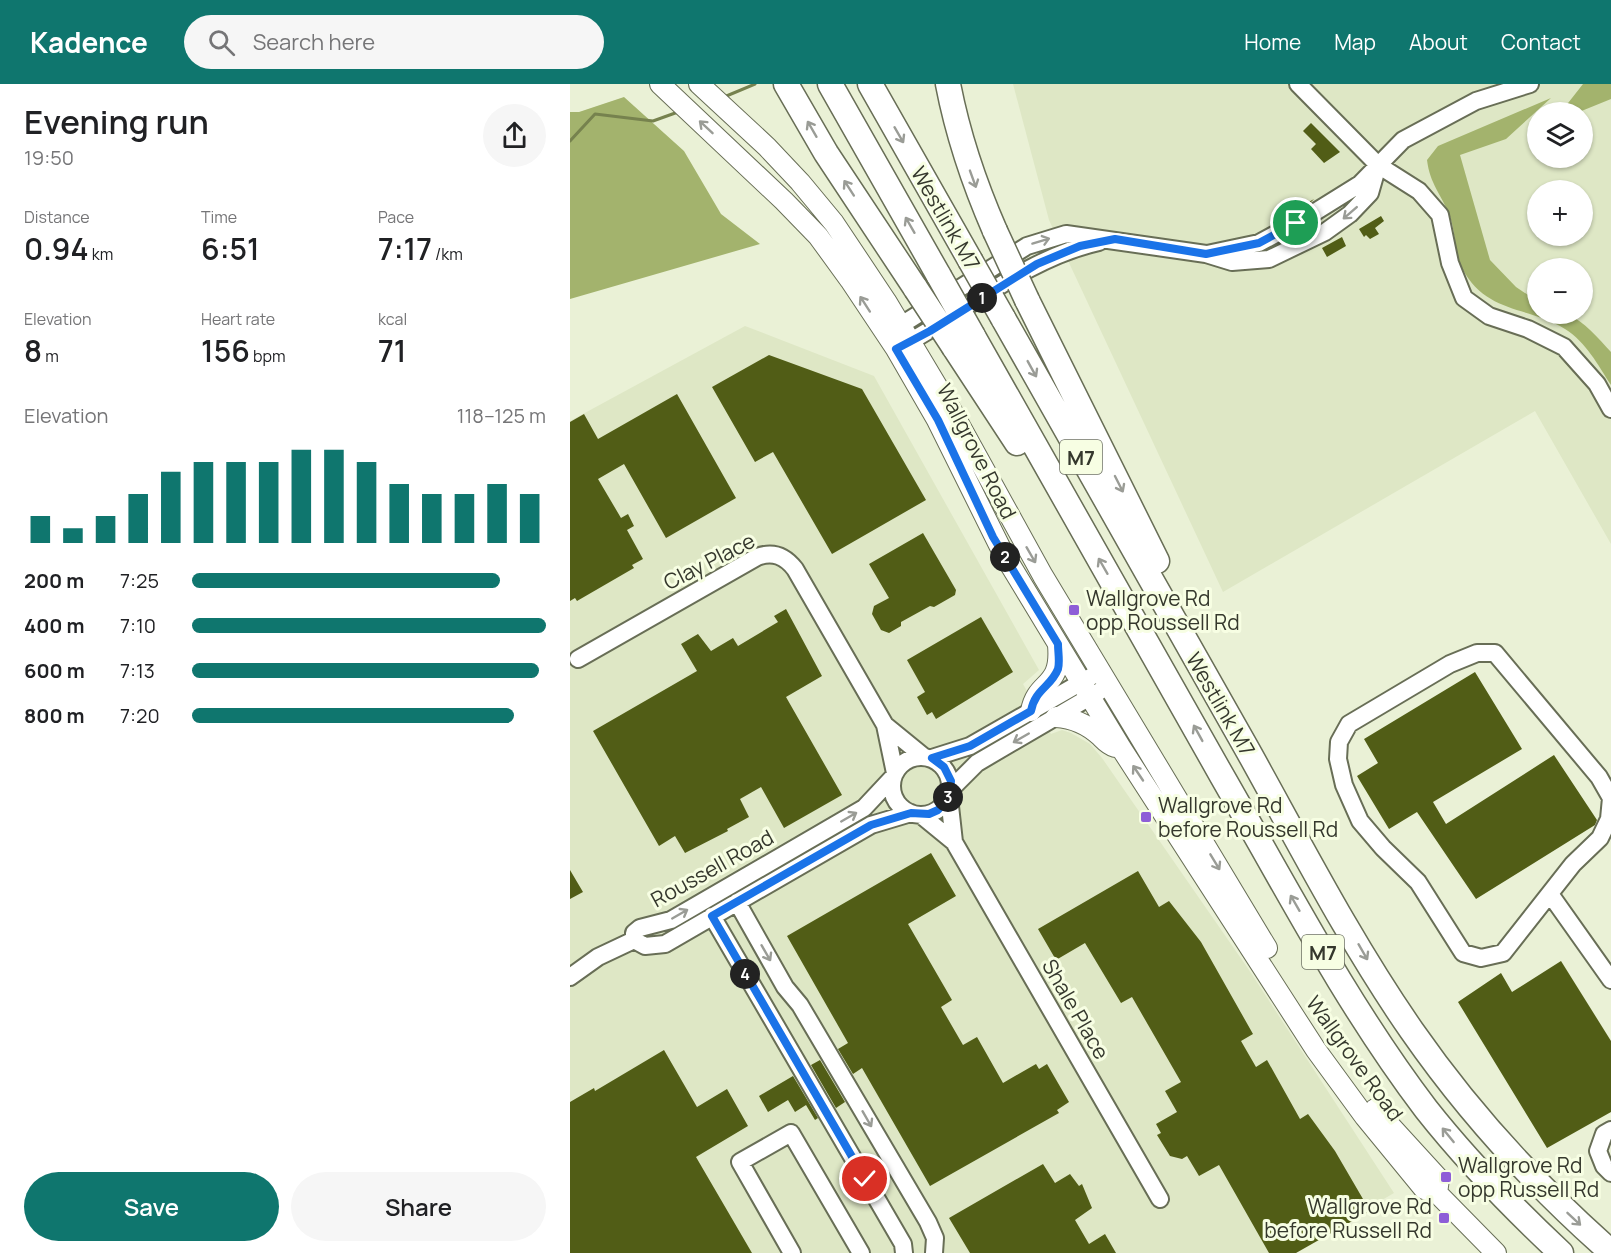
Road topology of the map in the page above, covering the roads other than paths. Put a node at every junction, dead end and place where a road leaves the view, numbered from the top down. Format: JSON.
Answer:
{"nodes":[{"id":1,"x":660,"y":84,"type":"edge"},
{"id":2,"x":699,"y":84,"type":"edge"},
{"id":3,"x":786,"y":84,"type":"edge"},
{"id":4,"x":830,"y":84,"type":"edge"},
{"id":5,"x":870,"y":84,"type":"edge"},
{"id":6,"x":948,"y":84,"type":"edge"},
{"id":7,"x":1530,"y":84,"type":"edge"},
{"id":8,"x":1308,"y":88,"type":"edge"},
{"id":9,"x":1378,"y":165,"type":"junction"},
{"id":10,"x":1315,"y":212,"type":"dead end"},
{"id":11,"x":1296,"y":223,"type":"dead end"},
{"id":12,"x":1206,"y":254,"type":"junction"},
{"id":13,"x":898,"y":338,"type":"junction"},
{"id":14,"x":964,"y":342,"type":"junction"},
{"id":15,"x":1611,"y":409,"type":"edge"},
{"id":16,"x":1159,"y":596,"type":"junction"},
{"id":17,"x":1058,"y":644,"type":"junction"},
{"id":18,"x":578,"y":659,"type":"dead end"},
{"id":19,"x":1106,"y":678,"type":"junction"},
{"id":20,"x":1085,"y":690,"type":"junction"},
{"id":21,"x":1031,"y":711,"type":"junction"},
{"id":22,"x":1056,"y":717,"type":"junction"},
{"id":23,"x":885,"y":725,"type":"junction"},
{"id":24,"x":1121,"y":748,"type":"junction"},
{"id":25,"x":927,"y":757,"type":"junction"},
{"id":26,"x":894,"y":775,"type":"junction"},
{"id":27,"x":950,"y":793,"type":"junction"},
{"id":28,"x":916,"y":814,"type":"junction"},
{"id":29,"x":954,"y":842,"type":"junction"},
{"id":30,"x":1550,"y":894,"type":"junction"},
{"id":31,"x":737,"y":902,"type":"junction"},
{"id":32,"x":712,"y":916,"type":"junction"},
{"id":33,"x":634,"y":940,"type":"junction"},
{"id":34,"x":570,"y":977,"type":"edge"},
{"id":35,"x":1611,"y":980,"type":"edge"},
{"id":36,"x":1611,"y":1130,"type":"edge"},
{"id":37,"x":1611,"y":1173,"type":"edge"},
{"id":38,"x":1437,"y":1192,"type":"junction"},
{"id":39,"x":1160,"y":1199,"type":"dead end"},
{"id":40,"x":1611,"y":1252,"type":"edge"},
{"id":41,"x":792,"y":1253,"type":"edge"},
{"id":42,"x":861,"y":1253,"type":"edge"},
{"id":43,"x":904,"y":1253,"type":"edge"},
{"id":44,"x":934,"y":1253,"type":"edge"},
{"id":45,"x":1496,"y":1253,"type":"edge"},
{"id":46,"x":1561,"y":1253,"type":"edge"}],
"edges":[{"from":13,"to":1,"type":"main road","name":"Wallgrove Road","one_way":true},
{"from":2,"to":13,"type":"main road","name":"Wallgrove Road"},
{"from":14,"to":3,"type":"highway","one_way":true,"bridge":true},
{"from":14,"to":4,"type":"highway","name":"Westlink M7","one_way":true,"bridge":true},
{"from":5,"to":16,"type":"highway","name":"Westlink M7","number":"M7","one_way":true,"bridge":true},
{"from":6,"to":16,"type":"highway","number":"M7","one_way":true,"bridge":true},
{"from":7,"to":9,"type":"street"},
{"from":8,"to":9,"type":"street"},
{"from":9,"to":10,"type":"street"},
{"from":9,"to":12,"type":"street","one_way":true},
{"from":9,"to":15,"type":"street"},
{"from":11,"to":12,"type":"street"},
{"from":12,"to":13,"type":"street"},
{"from":13,"to":17,"type":"main road","name":"Wallgrove Road"},
{"from":13,"to":19,"type":"main road","name":"Wallgrove Road","one_way":true},
{"from":46,"to":14,"type":"highway","name":"Westlink M7","number":"M7","one_way":true},
{"from":16,"to":40,"type":"highway","name":"Westlink M7","number":"M7","one_way":true},
{"from":17,"to":20,"type":"main road","name":"Wallgrove Road"},
{"from":17,"to":21,"type":"main road"},
{"from":18,"to":23,"type":"street","name":"Clay Place"},
{"from":19,"to":20,"type":"street"},
{"from":19,"to":38,"type":"main road","name":"Wallgrove Road","one_way":true},
{"from":20,"to":21,"type":"street"},
{"from":20,"to":22,"type":"street"},
{"from":20,"to":24,"type":"main road","name":"Wallgrove Road"},
{"from":21,"to":25,"type":"street"},
{"from":22,"to":24,"type":"main road"},
{"from":22,"to":27,"type":"street","one_way":true},
{"from":23,"to":25,"type":"street","name":"Clay Place"},
{"from":23,"to":26,"type":"street","name":"Clay Place"},
{"from":38,"to":24,"type":"main road","name":"Wallgrove Road","one_way":true},
{"from":25,"to":26,"type":"street"},
{"from":25,"to":27,"type":"street"},
{"from":26,"to":28,"type":"street"},
{"from":33,"to":26,"type":"street","name":"Roussell Road","one_way":true},
{"from":27,"to":28,"type":"street"},
{"from":27,"to":29,"type":"street","name":"Shale Place"},
{"from":28,"to":29,"type":"street","name":"Shale Place"},
{"from":28,"to":31,"type":"street","name":"Roussell Road"},
{"from":29,"to":39,"type":"street","name":"Shale Place"},
{"from":30,"to":30,"type":"street"},
{"from":30,"to":35,"type":"street"},
{"from":31,"to":32,"type":"street","name":"Roussell Road"},
{"from":31,"to":44,"type":"street","one_way":true},
{"from":32,"to":33,"type":"street","name":"Roussell Road"},
{"from":32,"to":43,"type":"street"},
{"from":33,"to":34,"type":"street"},
{"from":36,"to":37,"type":"street"},
{"from":38,"to":45,"type":"main road","name":"Wallgrove Road"},
{"from":41,"to":42,"type":"street"}]}
